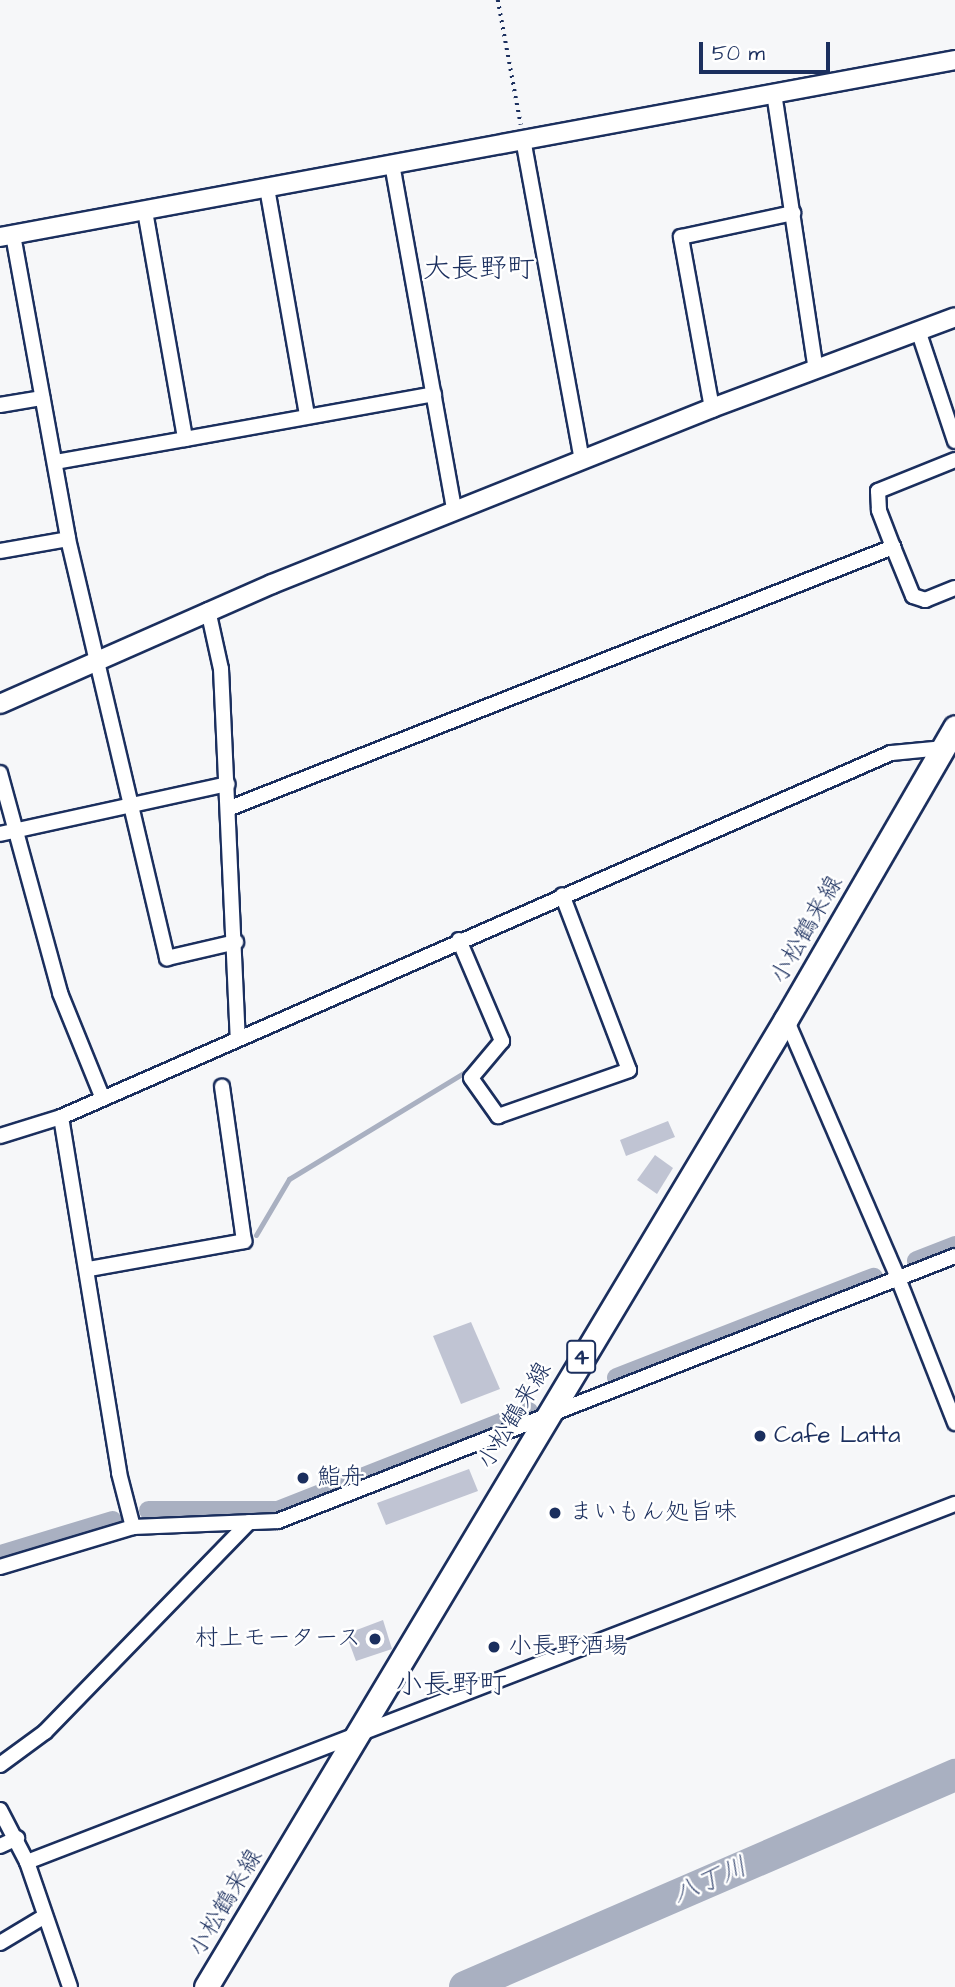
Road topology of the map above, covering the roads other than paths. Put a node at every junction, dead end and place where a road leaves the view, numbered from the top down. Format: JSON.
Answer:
{"nodes":[{"id":1,"x":955,"y":60,"type":"edge"},
{"id":2,"x":774,"y":93,"type":"junction"},
{"id":3,"x":523,"y":139,"type":"junction"},
{"id":4,"x":392,"y":164,"type":"junction"},
{"id":5,"x":267,"y":188,"type":"junction"},
{"id":6,"x":145,"y":211,"type":"junction"},
{"id":7,"x":793,"y":213,"type":"junction"},
{"id":8,"x":6,"y":236,"type":"edge"},
{"id":9,"x":955,"y":317,"type":"edge"},
{"id":10,"x":918,"y":330,"type":"junction"},
{"id":11,"x":816,"y":370,"type":"junction"},
{"id":12,"x":434,"y":394,"type":"junction"},
{"id":13,"x":42,"y":398,"type":"junction"},
{"id":14,"x":0,"y":405,"type":"edge"},
{"id":15,"x":712,"y":408,"type":"junction"},
{"id":16,"x":307,"y":416,"type":"junction"},
{"id":17,"x":185,"y":439,"type":"junction"},
{"id":18,"x":955,"y":441,"type":"edge"},
{"id":19,"x":582,"y":460,"type":"junction"},
{"id":20,"x":955,"y":460,"type":"edge"},
{"id":21,"x":56,"y":462,"type":"junction"},
{"id":22,"x":454,"y":510,"type":"junction"},
{"id":23,"x":68,"y":539,"type":"junction"},
{"id":24,"x":893,"y":547,"type":"junction"},
{"id":25,"x":0,"y":551,"type":"edge"},
{"id":26,"x":955,"y":588,"type":"edge"},
{"id":27,"x":208,"y":610,"type":"junction"},
{"id":28,"x":96,"y":659,"type":"junction"},
{"id":29,"x":0,"y":704,"type":"edge"},
{"id":30,"x":955,"y":727,"type":"edge"},
{"id":31,"x":943,"y":748,"type":"junction"},
{"id":32,"x":0,"y":773,"type":"edge"},
{"id":33,"x":228,"y":784,"type":"junction"},
{"id":34,"x":128,"y":803,"type":"junction"},
{"id":35,"x":230,"y":808,"type":"junction"},
{"id":36,"x":17,"y":828,"type":"junction"},
{"id":37,"x":0,"y":834,"type":"edge"},
{"id":38,"x":562,"y":895,"type":"junction"},
{"id":39,"x":459,"y":940,"type":"junction"},
{"id":40,"x":236,"y":942,"type":"junction"},
{"id":41,"x":786,"y":1019,"type":"junction"},
{"id":42,"x":238,"y":1038,"type":"junction"},
{"id":43,"x":222,"y":1087,"type":"dead end"},
{"id":44,"x":103,"y":1099,"type":"junction"},
{"id":45,"x":61,"y":1117,"type":"junction"},
{"id":46,"x":0,"y":1136,"type":"edge"},
{"id":47,"x":955,"y":1255,"type":"edge"},
{"id":48,"x":89,"y":1269,"type":"junction"},
{"id":49,"x":898,"y":1278,"type":"junction"},
{"id":50,"x":543,"y":1420,"type":"junction"},
{"id":51,"x":955,"y":1423,"type":"edge"},
{"id":52,"x":955,"y":1504,"type":"edge"},
{"id":53,"x":248,"y":1522,"type":"junction"},
{"id":54,"x":133,"y":1527,"type":"junction"},
{"id":55,"x":0,"y":1567,"type":"edge"},
{"id":56,"x":356,"y":1738,"type":"junction"},
{"id":57,"x":0,"y":1765,"type":"edge"},
{"id":58,"x":0,"y":1810,"type":"edge"},
{"id":59,"x":17,"y":1838,"type":"junction"},
{"id":60,"x":0,"y":1846,"type":"edge"},
{"id":61,"x":27,"y":1861,"type":"junction"},
{"id":62,"x":44,"y":1916,"type":"junction"},
{"id":63,"x":0,"y":1943,"type":"edge"},
{"id":64,"x":70,"y":1987,"type":"edge"},
{"id":65,"x":206,"y":1987,"type":"edge"}],
"edges":[{"from":1,"to":2,"type":"street"},
{"from":2,"to":3,"type":"street"},
{"from":2,"to":7,"type":"street"},
{"from":3,"to":4,"type":"street"},
{"from":3,"to":19,"type":"street"},
{"from":4,"to":5,"type":"street"},
{"from":4,"to":12,"type":"street"},
{"from":5,"to":6,"type":"street"},
{"from":5,"to":16,"type":"street"},
{"from":6,"to":8,"type":"street"},
{"from":6,"to":17,"type":"street"},
{"from":7,"to":11,"type":"street"},
{"from":7,"to":15,"type":"street"},
{"from":8,"to":13,"type":"street"},
{"from":9,"to":10,"type":"street"},
{"from":10,"to":11,"type":"street"},
{"from":10,"to":18,"type":"street"},
{"from":11,"to":15,"type":"street"},
{"from":12,"to":16,"type":"street"},
{"from":12,"to":22,"type":"street"},
{"from":13,"to":14,"type":"street"},
{"from":13,"to":21,"type":"street"},
{"from":15,"to":19,"type":"street"},
{"from":16,"to":17,"type":"street"},
{"from":17,"to":21,"type":"street"},
{"from":19,"to":22,"type":"street"},
{"from":20,"to":24,"type":"street"},
{"from":21,"to":23,"type":"street"},
{"from":22,"to":27,"type":"street"},
{"from":23,"to":25,"type":"street"},
{"from":23,"to":28,"type":"street"},
{"from":24,"to":26,"type":"street"},
{"from":24,"to":35,"type":"street"},
{"from":27,"to":28,"type":"street"},
{"from":27,"to":33,"type":"street"},
{"from":28,"to":29,"type":"street"},
{"from":28,"to":34,"type":"street"},
{"from":30,"to":31,"type":"main road","name":"小松鶴来線","number":"4"},
{"from":31,"to":38,"type":"street"},
{"from":31,"to":41,"type":"main road","name":"小松鶴来線","number":"4"},
{"from":32,"to":36,"type":"street"},
{"from":33,"to":34,"type":"street"},
{"from":33,"to":35,"type":"street"},
{"from":34,"to":36,"type":"street"},
{"from":34,"to":40,"type":"street"},
{"from":35,"to":40,"type":"street"},
{"from":36,"to":37,"type":"street"},
{"from":36,"to":44,"type":"street"},
{"from":38,"to":39,"type":"street"},
{"from":38,"to":39,"type":"street"},
{"from":39,"to":42,"type":"street"},
{"from":40,"to":42,"type":"street"},
{"from":41,"to":49,"type":"street"},
{"from":41,"to":50,"type":"main road","name":"小松鶴来線","number":"4"},
{"from":42,"to":44,"type":"street"},
{"from":43,"to":48,"type":"street"},
{"from":44,"to":45,"type":"street"},
{"from":45,"to":46,"type":"street"},
{"from":45,"to":48,"type":"street"},
{"from":47,"to":49,"type":"street"},
{"from":48,"to":54,"type":"street"},
{"from":49,"to":50,"type":"street"},
{"from":49,"to":51,"type":"street"},
{"from":50,"to":53,"type":"street"},
{"from":50,"to":56,"type":"main road","name":"小松鶴来線","number":"4"},
{"from":52,"to":56,"type":"street"},
{"from":53,"to":54,"type":"street"},
{"from":53,"to":57,"type":"street"},
{"from":54,"to":55,"type":"street"},
{"from":56,"to":61,"type":"street"},
{"from":56,"to":65,"type":"main road","name":"小松鶴来線","number":"4"},
{"from":58,"to":59,"type":"street"},
{"from":59,"to":60,"type":"street"},
{"from":59,"to":61,"type":"street"},
{"from":61,"to":62,"type":"street"},
{"from":62,"to":63,"type":"street"},
{"from":62,"to":64,"type":"street"}]}
